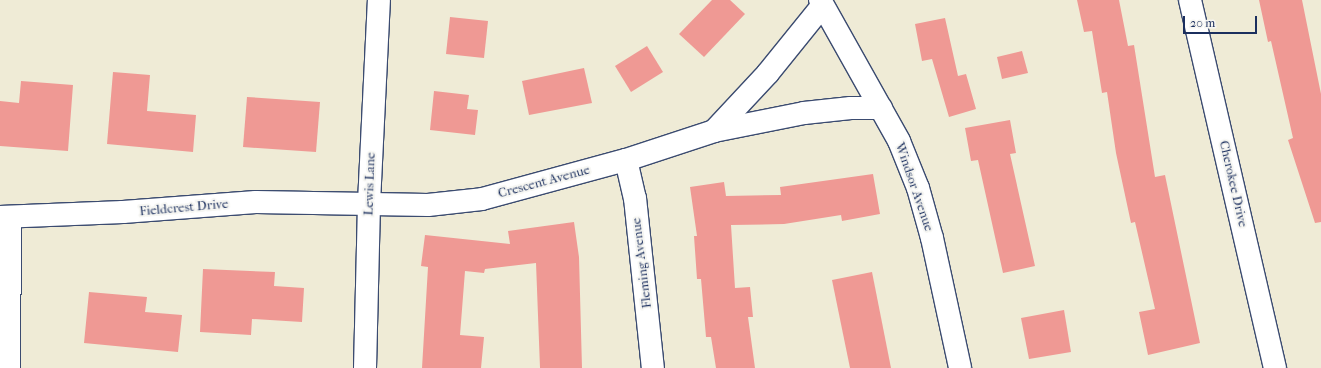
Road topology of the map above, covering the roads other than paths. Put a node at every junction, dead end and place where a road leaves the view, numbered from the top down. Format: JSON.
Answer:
{"nodes":[{"id":1,"x":379,"y":0,"type":"edge"},
{"id":2,"x":1190,"y":0,"type":"edge"},
{"id":3,"x":821,"y":3,"type":"edge"},
{"id":4,"x":881,"y":108,"type":"junction"},
{"id":5,"x":714,"y":131,"type":"junction"},
{"id":6,"x":626,"y":160,"type":"junction"},
{"id":7,"x":369,"y":203,"type":"junction"},
{"id":8,"x":5,"y":217,"type":"edge"},
{"id":9,"x":9,"y":368,"type":"edge"},
{"id":10,"x":365,"y":368,"type":"edge"},
{"id":11,"x":653,"y":368,"type":"edge"},
{"id":12,"x":960,"y":368,"type":"edge"},
{"id":13,"x":1275,"y":368,"type":"edge"}],
"edges":[{"from":1,"to":7,"type":"street","name":"Lewis Lane"},
{"from":2,"to":13,"type":"street","name":"Cherokee Drive"},
{"from":3,"to":4,"type":"street","name":"Windsor Avenue"},
{"from":3,"to":5,"type":"street","name":"Crescent Avenue"},
{"from":4,"to":5,"type":"street","name":"Crescent Avenue"},
{"from":4,"to":12,"type":"street","name":"Windsor Avenue"},
{"from":5,"to":6,"type":"street","name":"Crescent Avenue"},
{"from":6,"to":7,"type":"street","name":"Crescent Avenue"},
{"from":6,"to":11,"type":"street","name":"Fleming Avenue"},
{"from":7,"to":8,"type":"street","name":"Fieldcrest Drive"},
{"from":7,"to":10,"type":"street","name":"Lewis Lane"},
{"from":8,"to":9,"type":"street"}]}
